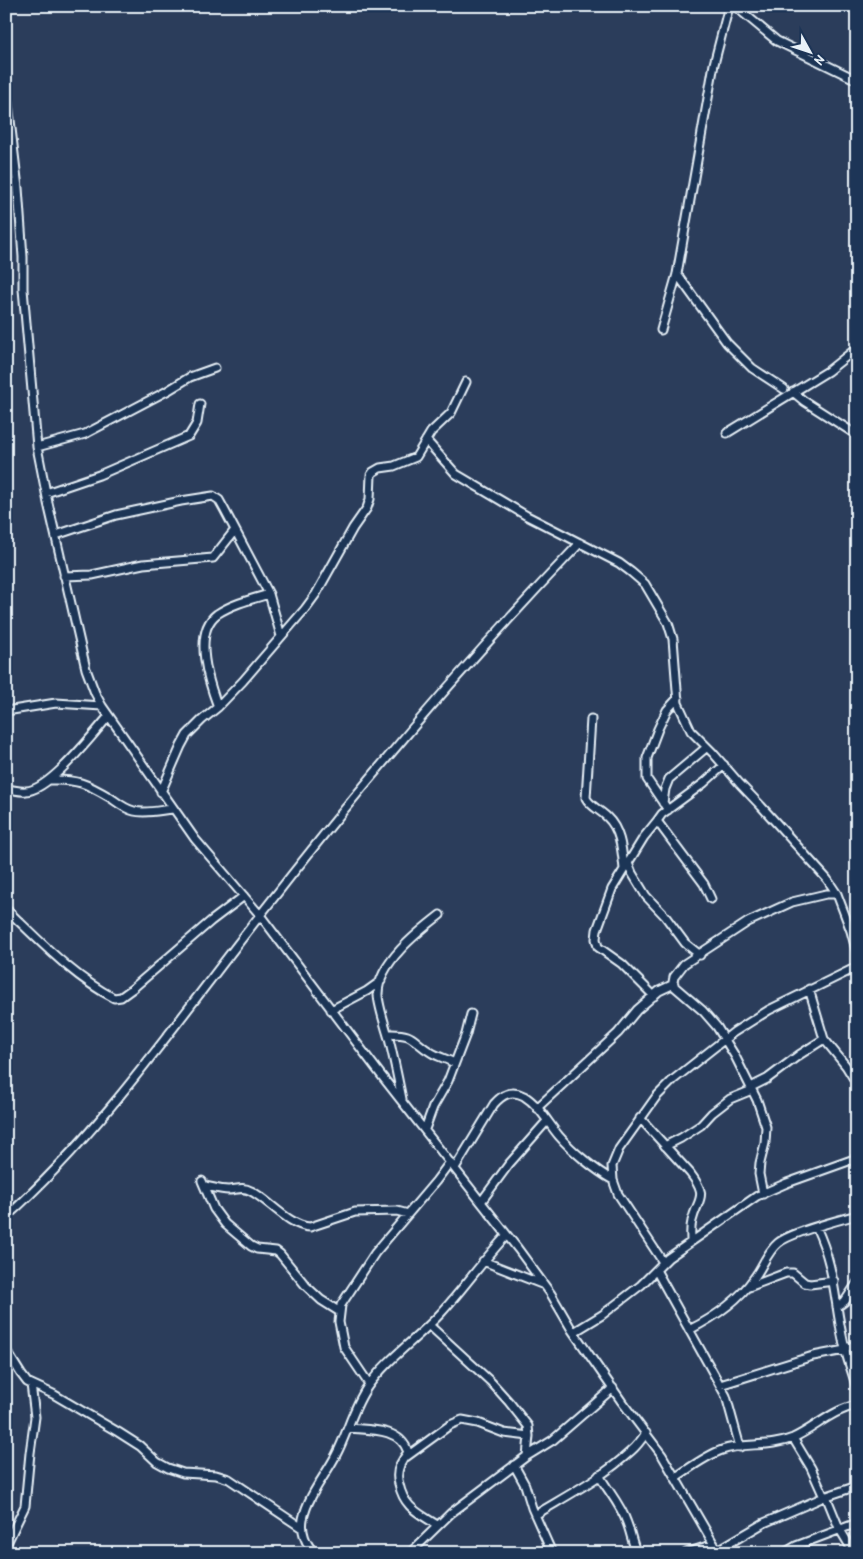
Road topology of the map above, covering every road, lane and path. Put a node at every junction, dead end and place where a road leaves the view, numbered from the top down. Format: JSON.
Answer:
{"nodes":[{"id":1,"x":729,"y":6,"type":"edge"},
{"id":2,"x":735,"y":6,"type":"edge"},
{"id":3,"x":857,"y":80,"type":"edge"},
{"id":4,"x":6,"y":86,"type":"edge"},
{"id":5,"x":678,"y":274,"type":"junction"},
{"id":6,"x":661,"y":330,"type":"dead end"},
{"id":7,"x":857,"y":348,"type":"edge"},
{"id":8,"x":215,"y":368,"type":"dead end"},
{"id":9,"x":466,"y":382,"type":"dead end"},
{"id":10,"x":784,"y":388,"type":"dead end"},
{"id":11,"x":793,"y":392,"type":"junction"},
{"id":12,"x":200,"y":404,"type":"dead end"},
{"id":13,"x":727,"y":433,"type":"dead end"},
{"id":14,"x":857,"y":435,"type":"edge"},
{"id":15,"x":426,"y":440,"type":"junction"},
{"id":16,"x":38,"y":447,"type":"junction"},
{"id":17,"x":46,"y":493,"type":"junction"},
{"id":18,"x":235,"y":530,"type":"junction"},
{"id":19,"x":56,"y":535,"type":"junction"},
{"id":20,"x":580,"y":543,"type":"junction"},
{"id":21,"x":64,"y":576,"type":"junction"},
{"id":22,"x":269,"y":594,"type":"junction"},
{"id":23,"x":281,"y":636,"type":"junction"},
{"id":24,"x":678,"y":698,"type":"junction"},
{"id":25,"x":102,"y":706,"type":"junction"},
{"id":26,"x":218,"y":707,"type":"junction"},
{"id":27,"x":6,"y":710,"type":"edge"},
{"id":28,"x":109,"y":716,"type":"junction"},
{"id":29,"x":591,"y":719,"type":"dead end"},
{"id":30,"x":707,"y":747,"type":"junction"},
{"id":31,"x":724,"y":765,"type":"junction"},
{"id":32,"x":48,"y":780,"type":"junction"},
{"id":33,"x":6,"y":789,"type":"edge"},
{"id":34,"x":161,"y":792,"type":"junction"},
{"id":35,"x":663,"y":803,"type":"junction"},
{"id":36,"x":173,"y":809,"type":"junction"},
{"id":37,"x":668,"y":810,"type":"junction"},
{"id":38,"x":657,"y":821,"type":"junction"},
{"id":39,"x":626,"y":866,"type":"junction"},
{"id":40,"x":837,"y":894,"type":"junction"},
{"id":41,"x":244,"y":896,"type":"junction"},
{"id":42,"x":711,"y":899,"type":"dead end"},
{"id":43,"x":6,"y":909,"type":"edge"},
{"id":44,"x":260,"y":915,"type":"junction"},
{"id":45,"x":440,"y":915,"type":"dead end"},
{"id":46,"x":857,"y":953,"type":"edge"},
{"id":47,"x":700,"y":955,"type":"junction"},
{"id":48,"x":857,"y":967,"type":"edge"},
{"id":49,"x":381,"y":981,"type":"junction"},
{"id":50,"x":674,"y":984,"type":"junction"},
{"id":51,"x":809,"y":989,"type":"junction"},
{"id":52,"x":654,"y":996,"type":"junction"},
{"id":53,"x":331,"y":1010,"type":"junction"},
{"id":54,"x":471,"y":1014,"type":"dead end"},
{"id":55,"x":388,"y":1034,"type":"junction"},
{"id":56,"x":725,"y":1039,"type":"junction"},
{"id":57,"x":824,"y":1039,"type":"junction"},
{"id":58,"x":454,"y":1063,"type":"junction"},
{"id":59,"x":857,"y":1084,"type":"edge"},
{"id":60,"x":752,"y":1088,"type":"junction"},
{"id":61,"x":402,"y":1102,"type":"junction"},
{"id":62,"x":537,"y":1108,"type":"junction"},
{"id":63,"x":640,"y":1118,"type":"junction"},
{"id":64,"x":547,"y":1121,"type":"junction"},
{"id":65,"x":425,"y":1129,"type":"junction"},
{"id":66,"x":665,"y":1146,"type":"junction"},
{"id":67,"x":857,"y":1158,"type":"edge"},
{"id":68,"x":452,"y":1164,"type":"junction"},
{"id":69,"x":613,"y":1180,"type":"junction"},
{"id":70,"x":763,"y":1194,"type":"junction"},
{"id":71,"x":481,"y":1202,"type":"junction"},
{"id":72,"x":408,"y":1214,"type":"junction"},
{"id":73,"x":857,"y":1215,"type":"edge"},
{"id":74,"x":6,"y":1217,"type":"edge"},
{"id":75,"x":816,"y":1227,"type":"junction"},
{"id":76,"x":507,"y":1235,"type":"junction"},
{"id":77,"x":691,"y":1241,"type":"junction"},
{"id":78,"x":483,"y":1261,"type":"junction"},
{"id":79,"x":663,"y":1262,"type":"junction"},
{"id":80,"x":656,"y":1270,"type":"junction"},
{"id":81,"x":834,"y":1281,"type":"junction"},
{"id":82,"x":857,"y":1283,"type":"edge"},
{"id":83,"x":544,"y":1285,"type":"junction"},
{"id":84,"x":745,"y":1288,"type":"junction"},
{"id":85,"x":837,"y":1306,"type":"junction"},
{"id":86,"x":340,"y":1312,"type":"junction"},
{"id":87,"x":429,"y":1325,"type":"junction"},
{"id":88,"x":689,"y":1330,"type":"junction"},
{"id":89,"x":574,"y":1332,"type":"junction"},
{"id":90,"x":857,"y":1345,"type":"edge"},
{"id":91,"x":845,"y":1349,"type":"junction"},
{"id":92,"x":6,"y":1350,"type":"edge"},
{"id":93,"x":32,"y":1384,"type":"junction"},
{"id":94,"x":369,"y":1384,"type":"junction"},
{"id":95,"x":720,"y":1385,"type":"junction"},
{"id":96,"x":613,"y":1388,"type":"junction"},
{"id":97,"x":857,"y":1389,"type":"edge"},
{"id":98,"x":857,"y":1404,"type":"edge"},
{"id":99,"x":348,"y":1428,"type":"junction"},
{"id":100,"x":646,"y":1433,"type":"junction"},
{"id":101,"x":529,"y":1436,"type":"junction"},
{"id":102,"x":793,"y":1438,"type":"junction"},
{"id":103,"x":740,"y":1447,"type":"junction"},
{"id":104,"x":527,"y":1456,"type":"junction"},
{"id":105,"x":405,"y":1457,"type":"junction"},
{"id":106,"x":514,"y":1465,"type":"junction"},
{"id":107,"x":599,"y":1475,"type":"junction"},
{"id":108,"x":676,"y":1477,"type":"junction"},
{"id":109,"x":857,"y":1486,"type":"edge"},
{"id":110,"x":825,"y":1497,"type":"junction"},
{"id":111,"x":536,"y":1515,"type":"junction"},
{"id":112,"x":857,"y":1522,"type":"edge"},
{"id":113,"x":438,"y":1525,"type":"junction"},
{"id":114,"x":302,"y":1528,"type":"junction"},
{"id":115,"x":839,"y":1528,"type":"junction"},
{"id":116,"x":6,"y":1545,"type":"edge"},
{"id":117,"x":717,"y":1549,"type":"edge"},
{"id":118,"x":315,"y":1553,"type":"edge"},
{"id":119,"x":410,"y":1553,"type":"edge"},
{"id":120,"x":552,"y":1553,"type":"edge"},
{"id":121,"x":637,"y":1553,"type":"edge"},
{"id":122,"x":686,"y":1553,"type":"edge"},
{"id":123,"x":784,"y":1553,"type":"edge"},
{"id":124,"x":854,"y":1553,"type":"edge"}],
"edges":[{"from":1,"to":5,"type":"street"},
{"from":2,"to":3,"type":"street"},
{"from":4,"to":16,"type":"street"},
{"from":5,"to":6,"type":"street"},
{"from":5,"to":10,"type":"street"},
{"from":7,"to":11,"type":"street"},
{"from":8,"to":16,"type":"street"},
{"from":9,"to":15,"type":"street"},
{"from":11,"to":13,"type":"street"},
{"from":11,"to":14,"type":"street"},
{"from":12,"to":17,"type":"street"},
{"from":15,"to":20,"type":"street"},
{"from":15,"to":23,"type":"street"},
{"from":16,"to":17,"type":"street"},
{"from":17,"to":19,"type":"street"},
{"from":18,"to":19,"type":"street"},
{"from":18,"to":21,"type":"street"},
{"from":18,"to":22,"type":"street"},
{"from":19,"to":21,"type":"street"},
{"from":20,"to":24,"type":"street"},
{"from":20,"to":44,"type":"street"},
{"from":21,"to":25,"type":"street"},
{"from":22,"to":23,"type":"street"},
{"from":22,"to":26,"type":"street"},
{"from":23,"to":26,"type":"street"},
{"from":24,"to":30,"type":"street"},
{"from":24,"to":35,"type":"street"},
{"from":25,"to":27,"type":"street"},
{"from":25,"to":28,"type":"street"},
{"from":26,"to":34,"type":"street"},
{"from":28,"to":32,"type":"street"},
{"from":28,"to":34,"type":"street"},
{"from":29,"to":39,"type":"street"},
{"from":30,"to":31,"type":"street"},
{"from":30,"to":35,"type":"street"},
{"from":31,"to":37,"type":"street"},
{"from":31,"to":40,"type":"street"},
{"from":32,"to":33,"type":"street"},
{"from":32,"to":36,"type":"street"},
{"from":34,"to":36,"type":"street"},
{"from":35,"to":37,"type":"street"},
{"from":36,"to":41,"type":"street"},
{"from":37,"to":38,"type":"street"},
{"from":38,"to":39,"type":"street"},
{"from":38,"to":42,"type":"street"},
{"from":39,"to":47,"type":"street"},
{"from":39,"to":52,"type":"street"},
{"from":40,"to":46,"type":"street"},
{"from":40,"to":47,"type":"street"},
{"from":41,"to":43,"type":"street"},
{"from":41,"to":44,"type":"street"},
{"from":44,"to":53,"type":"street"},
{"from":44,"to":74,"type":"street"},
{"from":45,"to":49,"type":"street"},
{"from":47,"to":50,"type":"street"},
{"from":48,"to":51,"type":"street"},
{"from":49,"to":53,"type":"street"},
{"from":49,"to":55,"type":"street"},
{"from":50,"to":52,"type":"street"},
{"from":50,"to":56,"type":"street"},
{"from":51,"to":56,"type":"street"},
{"from":51,"to":57,"type":"street"},
{"from":52,"to":62,"type":"street"},
{"from":53,"to":61,"type":"street"},
{"from":54,"to":58,"type":"street"},
{"from":55,"to":58,"type":"street"},
{"from":55,"to":61,"type":"street"},
{"from":56,"to":60,"type":"street"},
{"from":56,"to":63,"type":"street"},
{"from":57,"to":59,"type":"street"},
{"from":57,"to":60,"type":"street"},
{"from":58,"to":65,"type":"street"},
{"from":60,"to":66,"type":"street"},
{"from":60,"to":70,"type":"street"},
{"from":61,"to":65,"type":"street"},
{"from":62,"to":64,"type":"street"},
{"from":62,"to":68,"type":"street"},
{"from":63,"to":66,"type":"street"},
{"from":63,"to":69,"type":"street"},
{"from":64,"to":69,"type":"street"},
{"from":64,"to":71,"type":"street"},
{"from":65,"to":68,"type":"street"},
{"from":66,"to":77,"type":"street"},
{"from":67,"to":70,"type":"street"},
{"from":68,"to":71,"type":"street"},
{"from":68,"to":72,"type":"street"},
{"from":69,"to":79,"type":"street"},
{"from":70,"to":77,"type":"street"},
{"from":71,"to":76,"type":"street"},
{"from":72,"to":86,"type":"street"},
{"from":72,"to":86,"type":"street"},
{"from":73,"to":75,"type":"street"},
{"from":75,"to":81,"type":"street"},
{"from":75,"to":84,"type":"street"},
{"from":76,"to":78,"type":"street"},
{"from":76,"to":83,"type":"street"},
{"from":77,"to":79,"type":"street"},
{"from":78,"to":83,"type":"street"},
{"from":78,"to":87,"type":"street"},
{"from":79,"to":80,"type":"street"},
{"from":80,"to":88,"type":"street"},
{"from":80,"to":89,"type":"street"},
{"from":81,"to":84,"type":"street"},
{"from":81,"to":85,"type":"street"},
{"from":82,"to":85,"type":"street"},
{"from":83,"to":89,"type":"street"},
{"from":84,"to":88,"type":"street"},
{"from":85,"to":91,"type":"street"},
{"from":86,"to":94,"type":"street"},
{"from":87,"to":94,"type":"street"},
{"from":87,"to":101,"type":"street"},
{"from":88,"to":95,"type":"street"},
{"from":89,"to":96,"type":"street"},
{"from":90,"to":91,"type":"street"},
{"from":91,"to":95,"type":"street"},
{"from":91,"to":97,"type":"street"},
{"from":92,"to":93,"type":"street"},
{"from":93,"to":114,"type":"street"},
{"from":93,"to":116,"type":"street"},
{"from":94,"to":99,"type":"street"},
{"from":95,"to":103,"type":"street"},
{"from":96,"to":100,"type":"street"},
{"from":96,"to":104,"type":"street"},
{"from":98,"to":102,"type":"street"},
{"from":99,"to":105,"type":"street"},
{"from":99,"to":114,"type":"street"},
{"from":100,"to":107,"type":"street"},
{"from":100,"to":108,"type":"street"},
{"from":101,"to":104,"type":"street"},
{"from":101,"to":105,"type":"street"},
{"from":102,"to":103,"type":"street"},
{"from":102,"to":110,"type":"street"},
{"from":103,"to":108,"type":"street"},
{"from":104,"to":106,"type":"street"},
{"from":105,"to":113,"type":"street"},
{"from":106,"to":111,"type":"street"},
{"from":106,"to":113,"type":"street"},
{"from":107,"to":111,"type":"street"},
{"from":107,"to":121,"type":"street"},
{"from":108,"to":117,"type":"street"},
{"from":109,"to":110,"type":"street"},
{"from":110,"to":115,"type":"street"},
{"from":110,"to":117,"type":"street"},
{"from":111,"to":120,"type":"street"},
{"from":112,"to":115,"type":"street"},
{"from":113,"to":119,"type":"street"},
{"from":114,"to":118,"type":"street"},
{"from":115,"to":123,"type":"street"},
{"from":115,"to":124,"type":"street"},
{"from":117,"to":122,"type":"street"}]}
